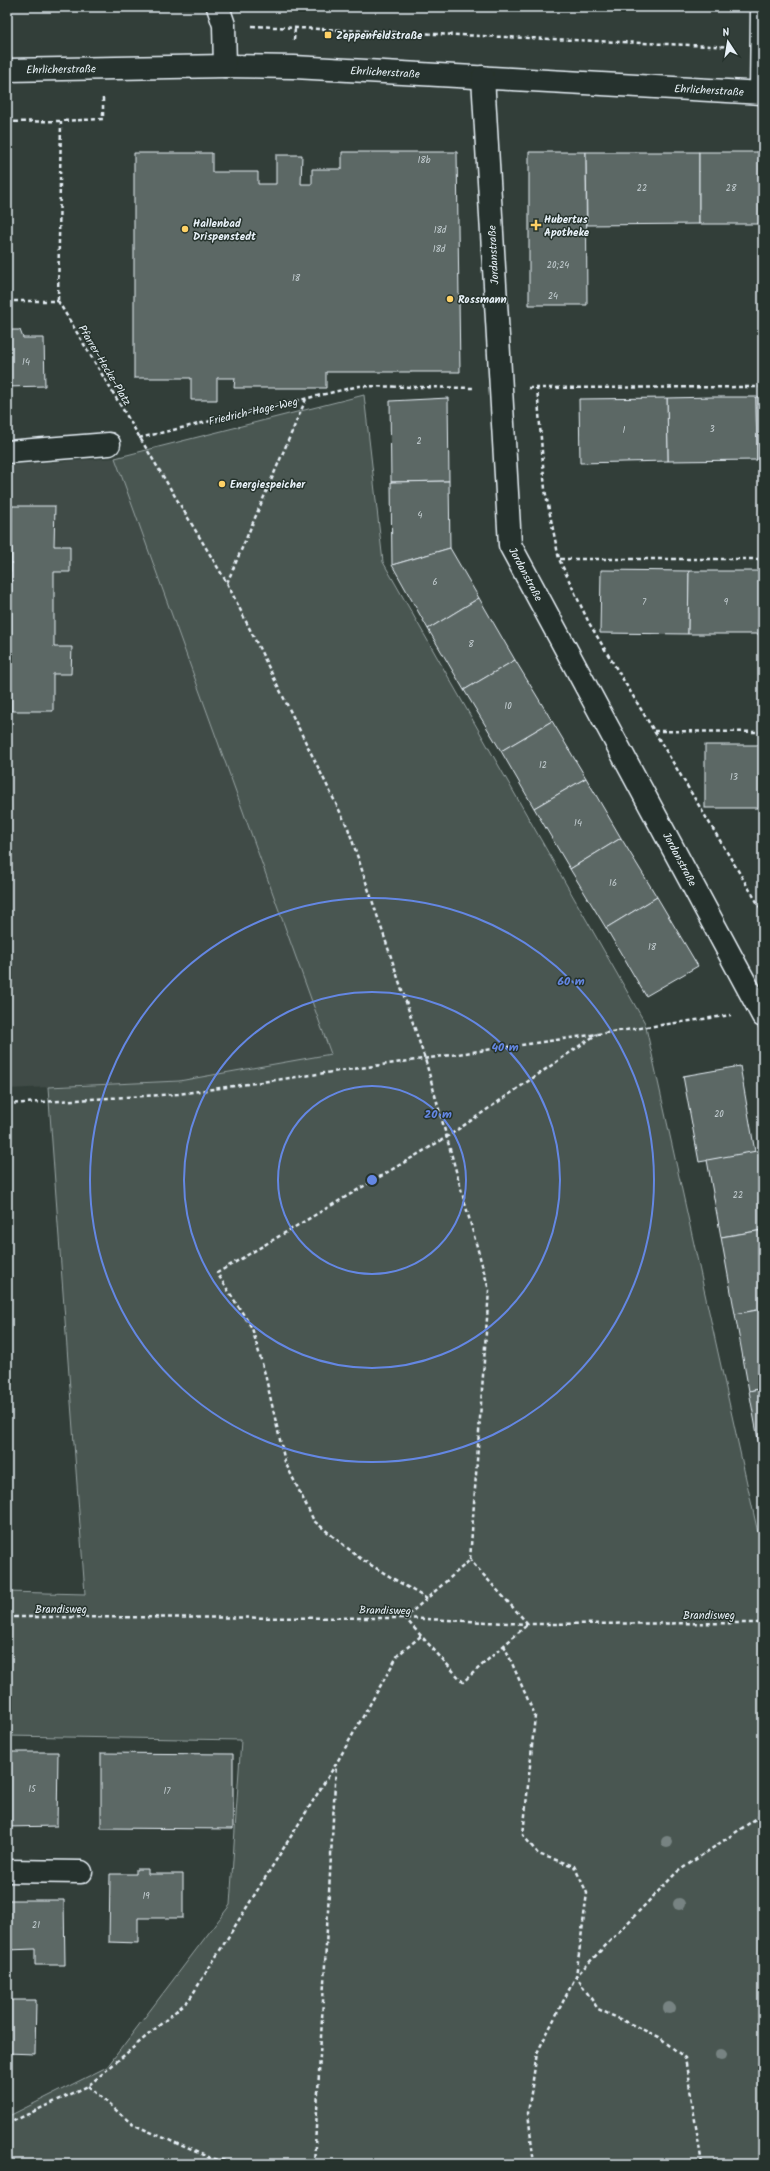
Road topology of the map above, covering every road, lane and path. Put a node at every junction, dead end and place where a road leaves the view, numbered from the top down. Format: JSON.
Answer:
{"nodes":[{"id":1,"x":762,"y":7,"type":"edge"},
{"id":2,"x":221,"y":16,"type":"edge"},
{"id":3,"x":761,"y":48,"type":"junction"},
{"id":4,"x":225,"y":66,"type":"junction"},
{"id":5,"x":102,"y":68,"type":"junction"},
{"id":6,"x":7,"y":70,"type":"edge"},
{"id":7,"x":483,"y":77,"type":"junction"},
{"id":8,"x":762,"y":93,"type":"edge"},
{"id":9,"x":61,"y":121,"type":"junction"},
{"id":10,"x":7,"y":122,"type":"edge"},
{"id":11,"x":7,"y":301,"type":"edge"},
{"id":12,"x":58,"y":301,"type":"junction"},
{"id":13,"x":763,"y":387,"type":"edge"},
{"id":14,"x":500,"y":388,"type":"junction"},
{"id":15,"x":537,"y":388,"type":"junction"},
{"id":16,"x":306,"y":399,"type":"junction"},
{"id":17,"x":139,"y":438,"type":"junction"},
{"id":18,"x":109,"y":444,"type":"joint"},
{"id":19,"x":7,"y":452,"type":"edge"},
{"id":20,"x":559,"y":559,"type":"junction"},
{"id":21,"x":763,"y":559,"type":"edge"},
{"id":22,"x":227,"y":584,"type":"junction"},
{"id":23,"x":654,"y":731,"type":"junction"},
{"id":24,"x":763,"y":732,"type":"edge"},
{"id":25,"x":758,"y":904,"type":"junction"},
{"id":26,"x":763,"y":904,"type":"edge"},
{"id":27,"x":763,"y":912,"type":"edge"},
{"id":28,"x":762,"y":1014,"type":"edge"},
{"id":29,"x":597,"y":1034,"type":"junction"},
{"id":30,"x":425,"y":1059,"type":"junction"},
{"id":31,"x":7,"y":1104,"type":"edge"},
{"id":32,"x":447,"y":1137,"type":"junction"},
{"id":33,"x":470,"y":1560,"type":"junction"},
{"id":34,"x":427,"y":1599,"type":"junction"},
{"id":35,"x":7,"y":1617,"type":"edge"},
{"id":36,"x":405,"y":1618,"type":"junction"},
{"id":37,"x":763,"y":1623,"type":"edge"},
{"id":38,"x":528,"y":1624,"type":"junction"},
{"id":39,"x":421,"y":1636,"type":"junction"},
{"id":40,"x":504,"y":1645,"type":"junction"},
{"id":41,"x":336,"y":1764,"type":"junction"},
{"id":42,"x":763,"y":1814,"type":"edge"},
{"id":43,"x":7,"y":1871,"type":"edge"},
{"id":44,"x":81,"y":1872,"type":"dead end"},
{"id":45,"x":576,"y":1976,"type":"junction"},
{"id":46,"x":88,"y":2086,"type":"junction"},
{"id":47,"x":7,"y":2124,"type":"edge"},
{"id":48,"x":243,"y":2164,"type":"edge"},
{"id":49,"x":314,"y":2164,"type":"edge"},
{"id":50,"x":534,"y":2164,"type":"edge"},
{"id":51,"x":702,"y":2164,"type":"edge"}],
"edges":[{"from":1,"to":3,"type":"street"},
{"from":2,"to":3,"type":"path"},
{"from":2,"to":4,"type":"street"},
{"from":3,"to":8,"type":"street"},
{"from":4,"to":5,"type":"street","name":"Ehrlicherstraße"},
{"from":4,"to":7,"type":"street","name":"Ehrlicherstraße"},
{"from":5,"to":6,"type":"street","name":"Ehrlicherstraße"},
{"from":5,"to":9,"type":"path"},
{"from":7,"to":8,"type":"street","name":"Ehrlicherstraße"},
{"from":7,"to":14,"type":"street","name":"Jordanstraße"},
{"from":9,"to":10,"type":"path"},
{"from":9,"to":12,"type":"path"},
{"from":11,"to":12,"type":"path"},
{"from":12,"to":17,"type":"path","name":"Pfarrer-Hecke-Platz"},
{"from":13,"to":15,"type":"path","name":"Friedrich-Hage-Weg"},
{"from":14,"to":15,"type":"path","name":"Friedrich-Hage-Weg"},
{"from":14,"to":16,"type":"path","name":"Friedrich-Hage-Weg"},
{"from":14,"to":28,"type":"street","name":"Jordanstraße"},
{"from":15,"to":20,"type":"path"},
{"from":16,"to":17,"type":"path","name":"Friedrich-Hage-Weg"},
{"from":16,"to":22,"type":"path"},
{"from":17,"to":18,"type":"path","name":"Friedrich-Hage-Weg"},
{"from":17,"to":22,"type":"path","name":"Pfarrer-Hecke-Platz"},
{"from":18,"to":19,"type":"street"},
{"from":20,"to":21,"type":"path"},
{"from":20,"to":23,"type":"path"},
{"from":22,"to":30,"type":"path","name":"Pfarrer-Hecke-Platz"},
{"from":23,"to":24,"type":"path"},
{"from":23,"to":25,"type":"path"},
{"from":25,"to":26,"type":"path"},
{"from":25,"to":27,"type":"path"},
{"from":28,"to":29,"type":"path"},
{"from":29,"to":30,"type":"path"},
{"from":29,"to":32,"type":"path"},
{"from":30,"to":31,"type":"path"},
{"from":30,"to":32,"type":"path","name":"Pfarrer-Hecke-Platz"},
{"from":32,"to":33,"type":"path","name":"Pfarrer-Hecke-Platz"},
{"from":32,"to":34,"type":"path"},
{"from":33,"to":34,"type":"path"},
{"from":33,"to":38,"type":"path"},
{"from":34,"to":36,"type":"path"},
{"from":35,"to":36,"type":"path","name":"Brandisweg"},
{"from":36,"to":38,"type":"path","name":"Brandisweg"},
{"from":36,"to":39,"type":"path"},
{"from":37,"to":38,"type":"path","name":"Brandisweg"},
{"from":38,"to":40,"type":"path"},
{"from":39,"to":40,"type":"path"},
{"from":39,"to":41,"type":"path"},
{"from":40,"to":45,"type":"path"},
{"from":41,"to":46,"type":"path"},
{"from":41,"to":49,"type":"path"},
{"from":42,"to":45,"type":"path"},
{"from":43,"to":44,"type":"street"},
{"from":45,"to":50,"type":"path"},
{"from":45,"to":51,"type":"path"},
{"from":46,"to":47,"type":"path"},
{"from":46,"to":48,"type":"path"}]}
